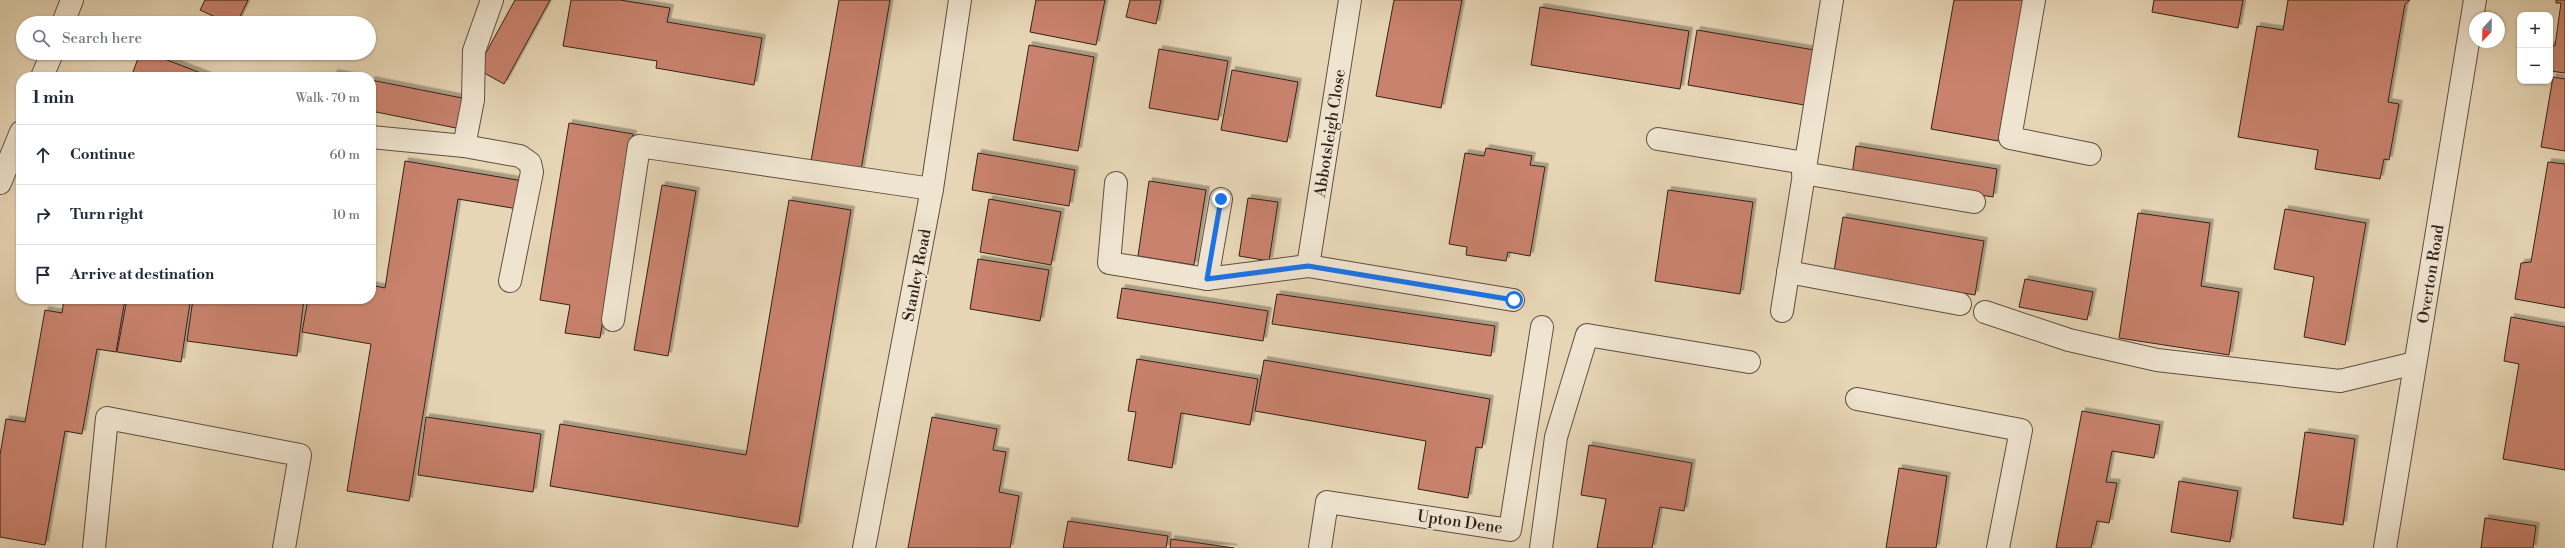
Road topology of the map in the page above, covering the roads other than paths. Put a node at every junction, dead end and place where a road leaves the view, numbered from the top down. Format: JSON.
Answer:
{"nodes":[{"id":1,"x":72,"y":0,"type":"edge"},
{"id":2,"x":492,"y":0,"type":"edge"},
{"id":3,"x":960,"y":0,"type":"edge"},
{"id":4,"x":1350,"y":0,"type":"edge"},
{"id":5,"x":1832,"y":0,"type":"edge"},
{"id":6,"x":2034,"y":0,"type":"edge"},
{"id":7,"x":2475,"y":0,"type":"edge"},
{"id":8,"x":66,"y":16,"type":"edge"},
{"id":9,"x":49,"y":60,"type":"edge"},
{"id":10,"x":44,"y":72,"type":"edge"},
{"id":11,"x":376,"y":137,"type":"edge"},
{"id":12,"x":1658,"y":139,"type":"dead end"},
{"id":13,"x":464,"y":146,"type":"junction"},
{"id":14,"x":16,"y":150,"type":"edge"},
{"id":15,"x":2090,"y":154,"type":"dead end"},
{"id":16,"x":1804,"y":168,"type":"junction"},
{"id":17,"x":9,"y":174,"type":"edge"},
{"id":18,"x":1116,"y":183,"type":"dead end"},
{"id":19,"x":932,"y":189,"type":"junction"},
{"id":20,"x":1221,"y":199,"type":"dead end"},
{"id":21,"x":1974,"y":202,"type":"dead end"},
{"id":22,"x":1308,"y":266,"type":"junction"},
{"id":23,"x":1788,"y":272,"type":"junction"},
{"id":24,"x":1207,"y":279,"type":"junction"},
{"id":25,"x":510,"y":281,"type":"dead end"},
{"id":26,"x":1514,"y":300,"type":"dead end"},
{"id":27,"x":1960,"y":304,"type":"dead end"},
{"id":28,"x":1782,"y":311,"type":"dead end"},
{"id":29,"x":1985,"y":312,"type":"dead end"},
{"id":30,"x":612,"y":320,"type":"dead end"},
{"id":31,"x":1542,"y":327,"type":"dead end"},
{"id":32,"x":1749,"y":362,"type":"dead end"},
{"id":33,"x":2416,"y":363,"type":"junction"},
{"id":34,"x":1857,"y":398,"type":"dead end"},
{"id":35,"x":94,"y":548,"type":"edge"},
{"id":36,"x":284,"y":548,"type":"edge"},
{"id":37,"x":864,"y":548,"type":"edge"},
{"id":38,"x":1320,"y":548,"type":"edge"},
{"id":39,"x":1541,"y":548,"type":"edge"},
{"id":40,"x":1998,"y":548,"type":"edge"},
{"id":41,"x":2385,"y":548,"type":"edge"}],
"edges":[{"from":1,"to":8,"type":"street"},
{"from":2,"to":13,"type":"street"},
{"from":3,"to":19,"type":"street","name":"Stanley Road"},
{"from":4,"to":22,"type":"street","name":"Abbotsleigh Close"},
{"from":5,"to":16,"type":"street"},
{"from":6,"to":15,"type":"street"},
{"from":7,"to":33,"type":"street","name":"Overton Road"},
{"from":9,"to":10,"type":"street"},
{"from":11,"to":13,"type":"street"},
{"from":12,"to":16,"type":"street"},
{"from":13,"to":25,"type":"street"},
{"from":14,"to":17,"type":"street"},
{"from":16,"to":21,"type":"street"},
{"from":16,"to":23,"type":"street"},
{"from":18,"to":24,"type":"street"},
{"from":19,"to":30,"type":"street"},
{"from":19,"to":37,"type":"street","name":"Stanley Road"},
{"from":20,"to":24,"type":"street"},
{"from":22,"to":24,"type":"street"},
{"from":22,"to":26,"type":"street"},
{"from":23,"to":27,"type":"street"},
{"from":23,"to":28,"type":"street"},
{"from":29,"to":33,"type":"street"},
{"from":31,"to":38,"type":"street","name":"Upton Dene"},
{"from":32,"to":39,"type":"street"},
{"from":33,"to":41,"type":"street","name":"Overton Road"},
{"from":34,"to":40,"type":"street"},
{"from":35,"to":36,"type":"street"}]}
